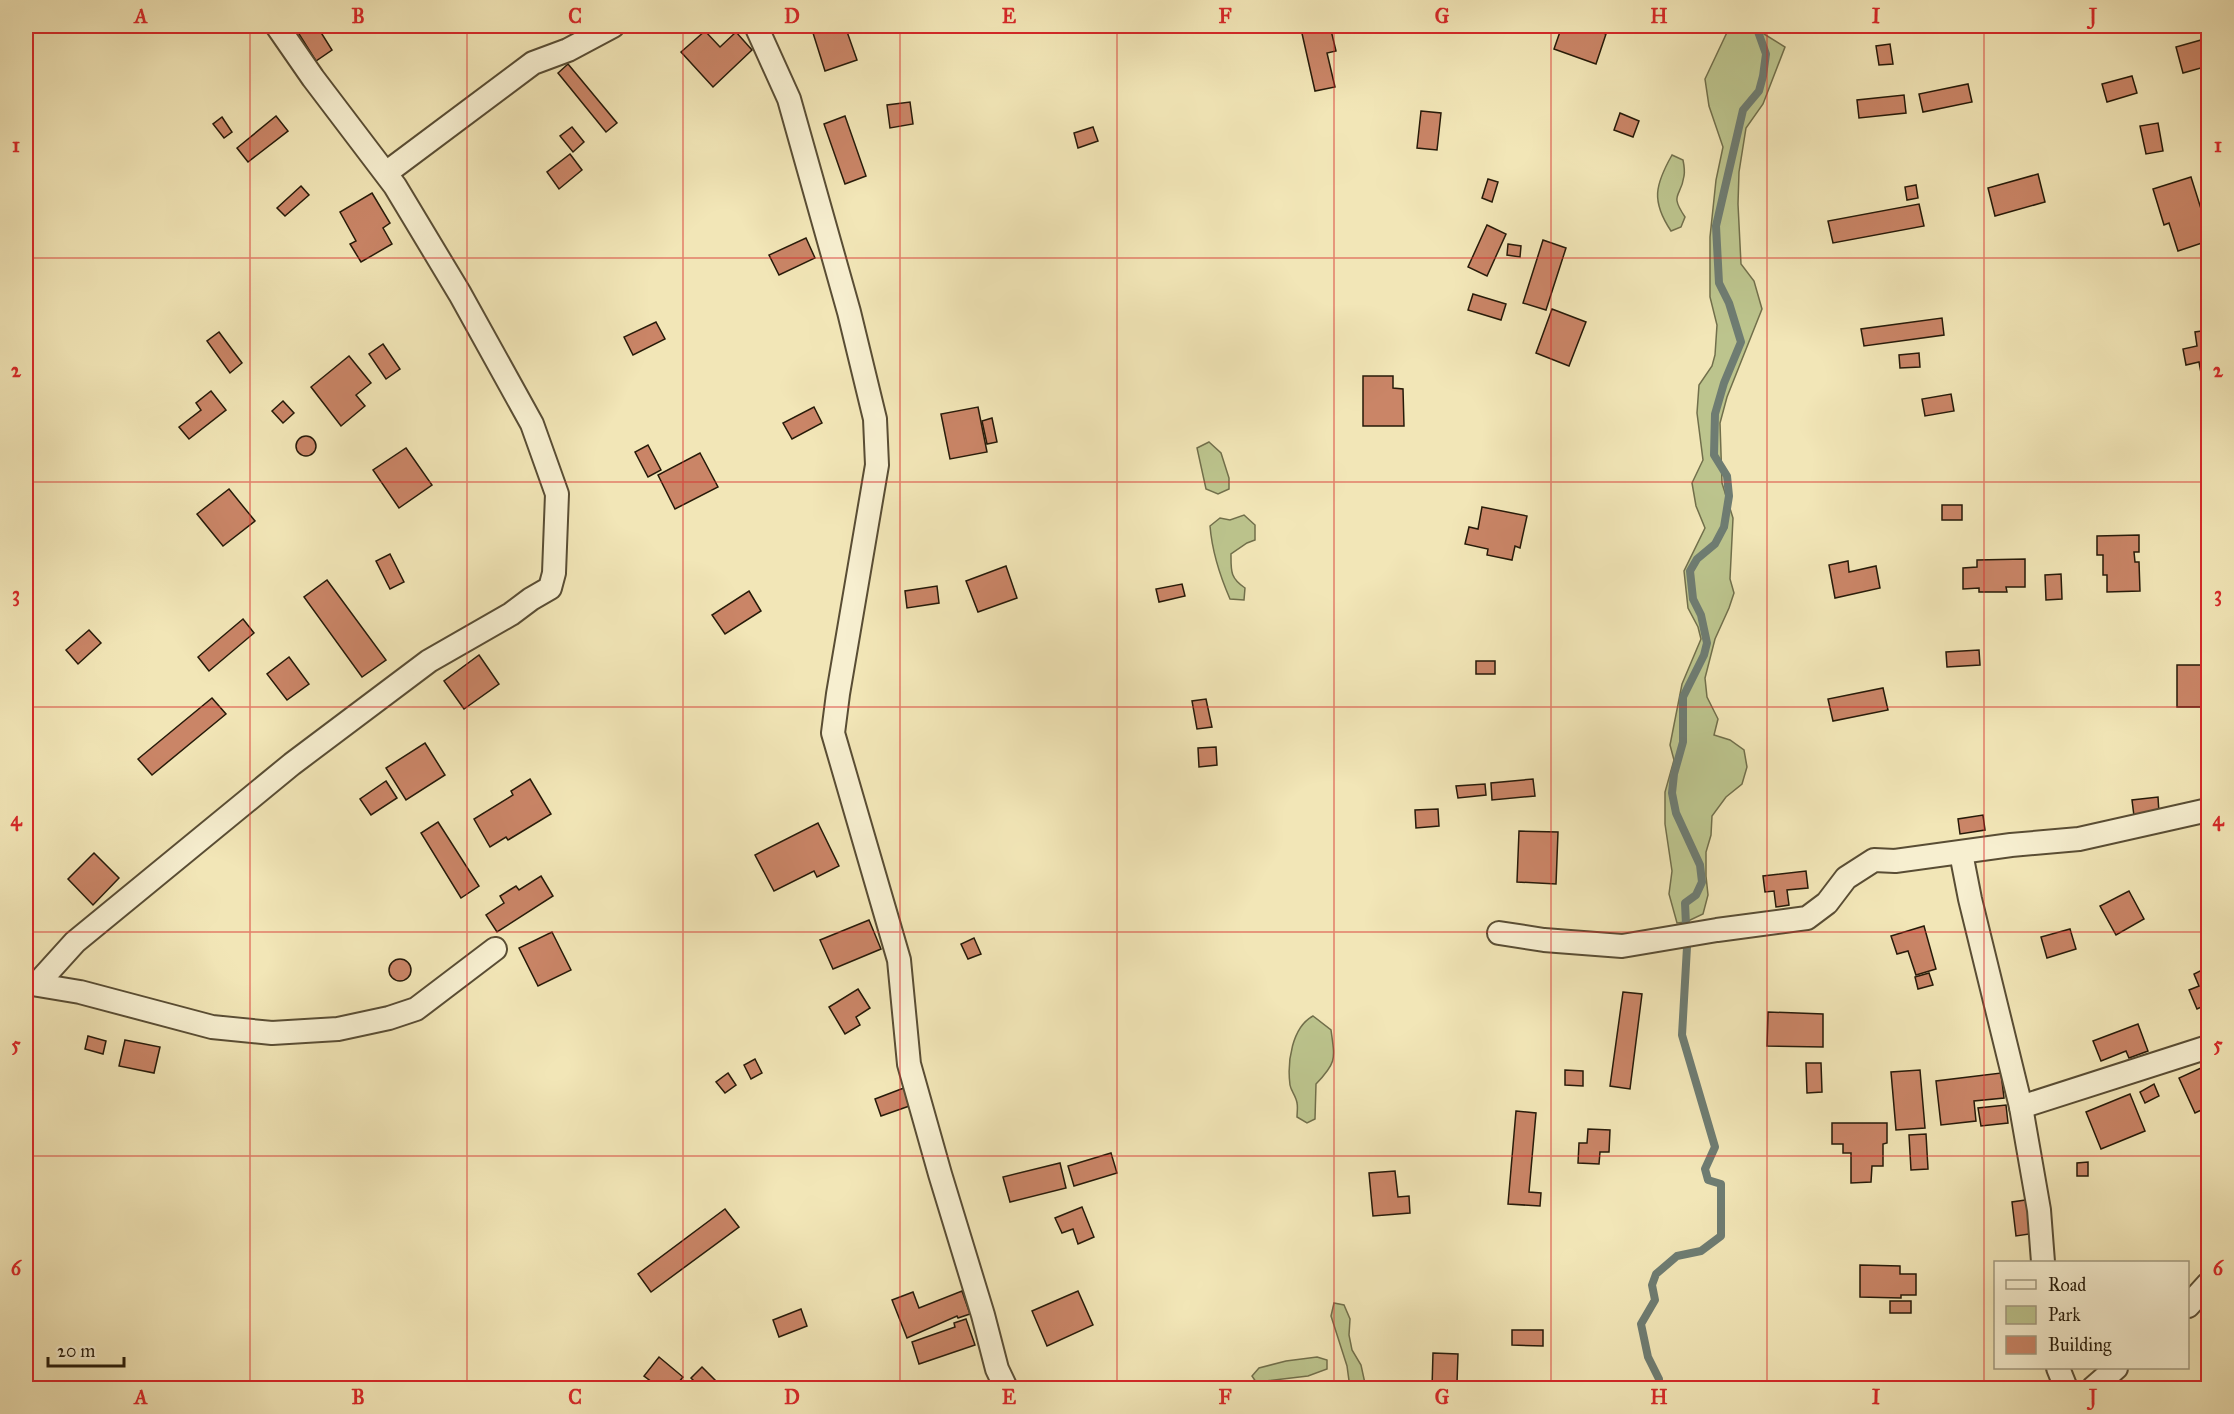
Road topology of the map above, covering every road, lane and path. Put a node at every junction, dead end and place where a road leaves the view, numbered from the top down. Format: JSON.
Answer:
{"nodes":[{"id":1,"x":277,"y":26,"type":"edge"},
{"id":2,"x":614,"y":26,"type":"edge"},
{"id":3,"x":756,"y":26,"type":"edge"},
{"id":4,"x":386,"y":173,"type":"junction"},
{"id":5,"x":2208,"y":810,"type":"edge"},
{"id":6,"x":1961,"y":853,"type":"junction"},
{"id":7,"x":1499,"y":933,"type":"dead end"},
{"id":8,"x":495,"y":949,"type":"dead end"},
{"id":9,"x":31,"y":983,"type":"edge"},
{"id":10,"x":2208,"y":1047,"type":"edge"},
{"id":11,"x":2021,"y":1107,"type":"junction"},
{"id":12,"x":2043,"y":1261,"type":"edge"},
{"id":13,"x":2208,"y":1284,"type":"edge"},
{"id":14,"x":2189,"y":1304,"type":"edge"},
{"id":15,"x":2058,"y":1369,"type":"edge"},
{"id":16,"x":2115,"y":1369,"type":"edge"},
{"id":17,"x":1006,"y":1389,"type":"edge"},
{"id":18,"x":2066,"y":1389,"type":"edge"},
{"id":19,"x":2093,"y":1389,"type":"edge"}],
"edges":[{"from":1,"to":4,"type":"street"},
{"from":2,"to":4,"type":"street"},
{"from":3,"to":17,"type":"street"},
{"from":4,"to":9,"type":"street"},
{"from":5,"to":6,"type":"street"},
{"from":6,"to":7,"type":"street"},
{"from":6,"to":11,"type":"street"},
{"from":8,"to":9,"type":"street"},
{"from":10,"to":11,"type":"street"},
{"from":11,"to":12,"type":"street"},
{"from":13,"to":14,"type":"street"},
{"from":15,"to":18,"type":"street"},
{"from":16,"to":19,"type":"street"}]}
